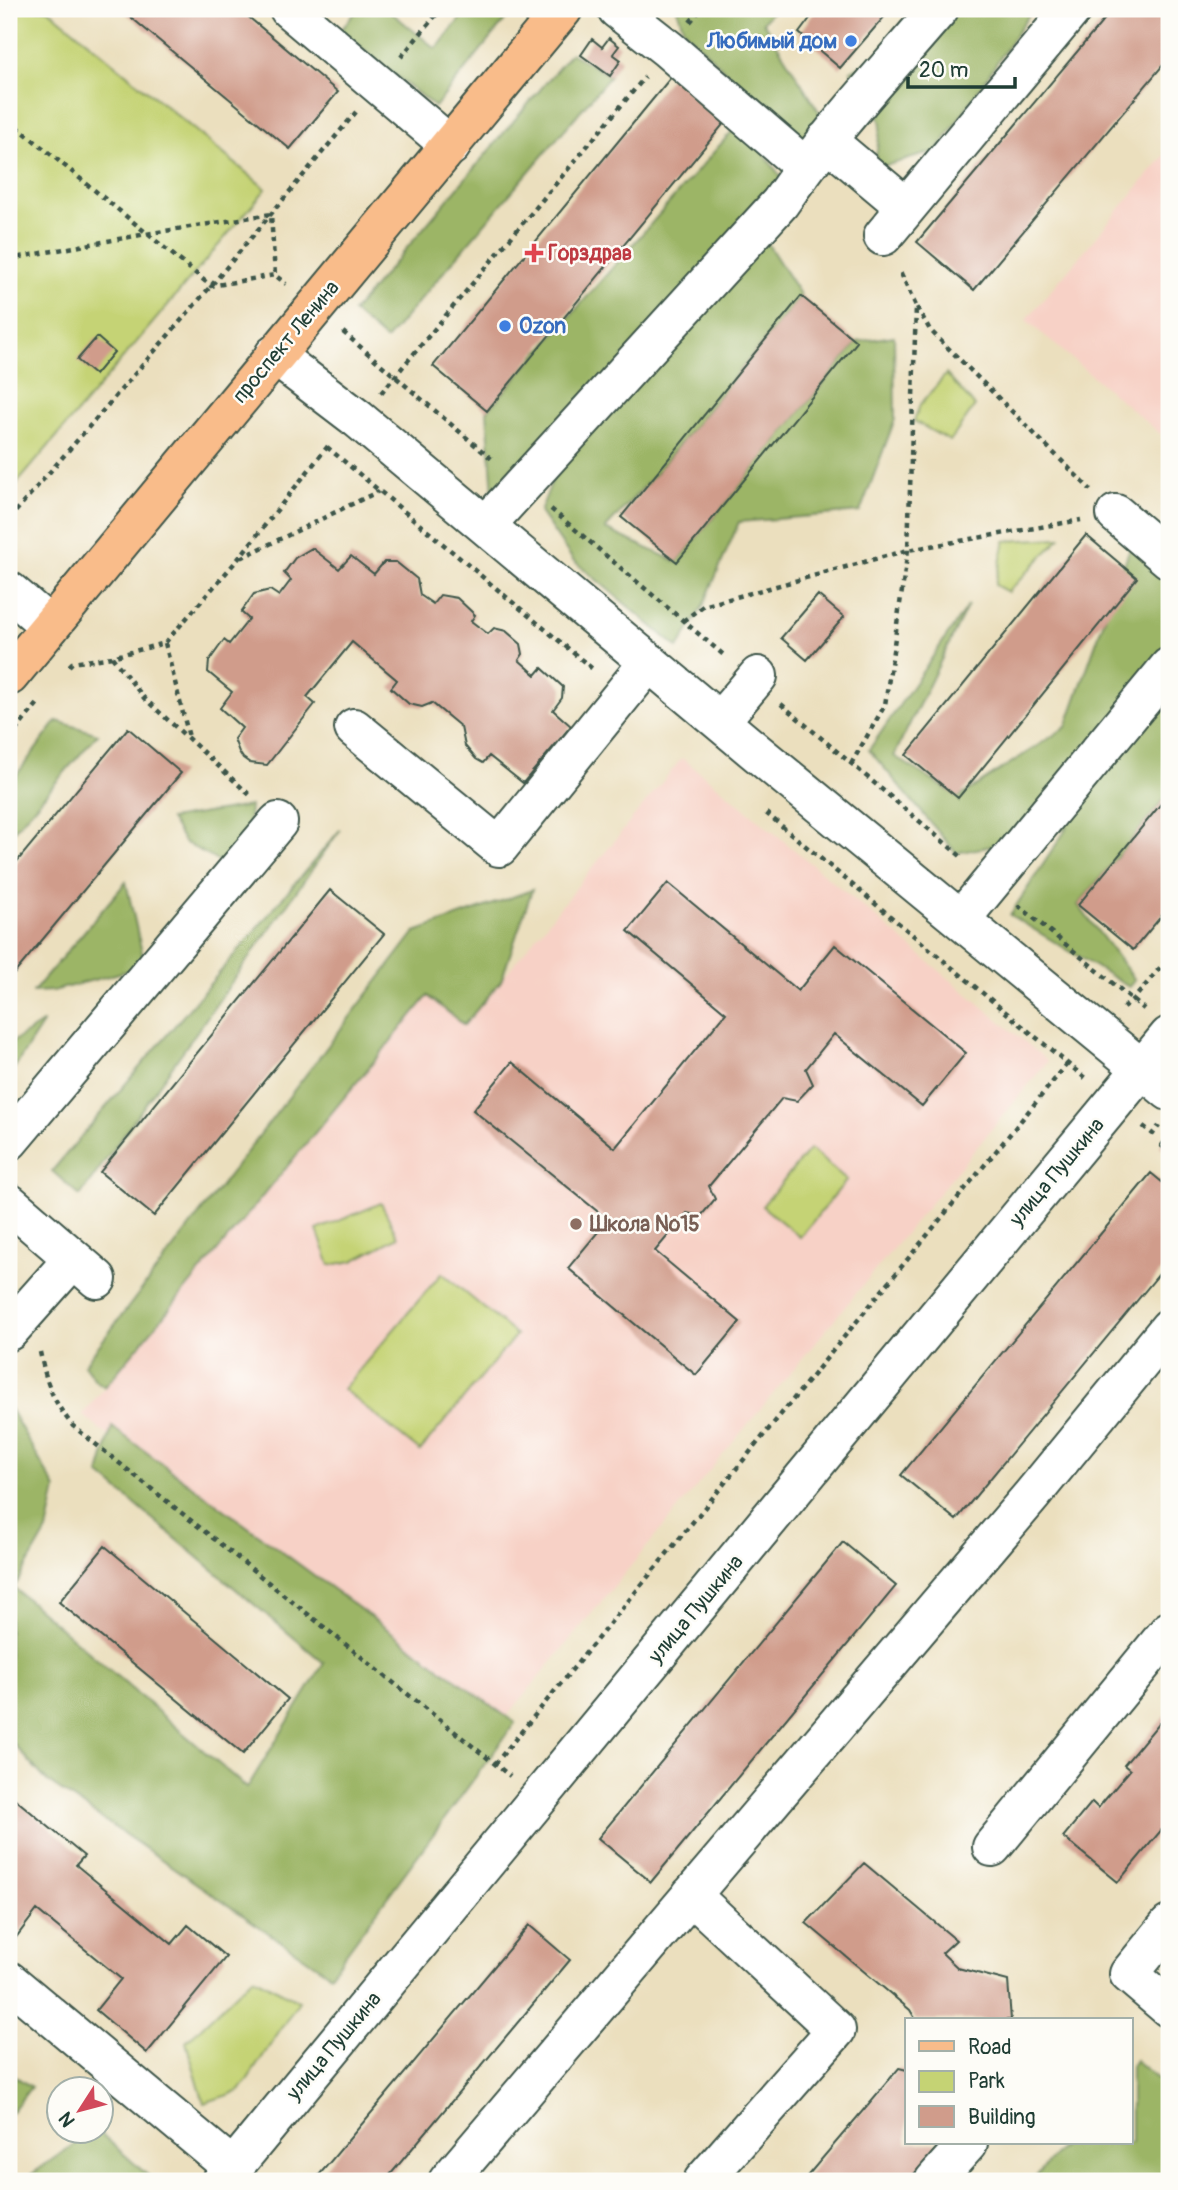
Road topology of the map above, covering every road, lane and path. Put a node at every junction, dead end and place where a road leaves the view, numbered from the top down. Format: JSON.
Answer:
{"nodes":[{"id":1,"x":289,"y":9,"type":"edge"},
{"id":2,"x":442,"y":9,"type":"edge"},
{"id":3,"x":564,"y":9,"type":"edge"},
{"id":4,"x":617,"y":9,"type":"edge"},
{"id":5,"x":939,"y":9,"type":"edge"},
{"id":6,"x":1072,"y":9,"type":"edge"},
{"id":7,"x":379,"y":84,"type":"junction"},
{"id":8,"x":9,"y":120,"type":"edge"},
{"id":9,"x":451,"y":146,"type":"junction"},
{"id":10,"x":815,"y":154,"type":"junction"},
{"id":11,"x":271,"y":214,"type":"junction"},
{"id":12,"x":894,"y":221,"type":"junction"},
{"id":13,"x":146,"y":234,"type":"junction"},
{"id":14,"x":9,"y":260,"type":"edge"},
{"id":15,"x":275,"y":275,"type":"junction"},
{"id":16,"x":211,"y":286,"type":"junction"},
{"id":17,"x":916,"y":306,"type":"junction"},
{"id":18,"x":315,"y":307,"type":"junction"},
{"id":19,"x":274,"y":355,"type":"junction"},
{"id":20,"x":521,"y":484,"type":"junction"},
{"id":21,"x":379,"y":491,"type":"dead end"},
{"id":22,"x":1116,"y":514,"type":"junction"},
{"id":23,"x":9,"y":519,"type":"edge"},
{"id":24,"x":486,"y":525,"type":"junction"},
{"id":25,"x":908,"y":550,"type":"junction"},
{"id":26,"x":238,"y":559,"type":"dead end"},
{"id":27,"x":1169,"y":559,"type":"edge"},
{"id":28,"x":9,"y":591,"type":"edge"},
{"id":29,"x":682,"y":621,"type":"junction"},
{"id":30,"x":50,"y":626,"type":"junction"},
{"id":31,"x":165,"y":643,"type":"dead end"},
{"id":32,"x":112,"y":657,"type":"dead end"},
{"id":33,"x":649,"y":662,"type":"junction"},
{"id":34,"x":1169,"y":667,"type":"edge"},
{"id":35,"x":9,"y":676,"type":"edge"},
{"id":36,"x":756,"y":679,"type":"junction"},
{"id":37,"x":720,"y":721,"type":"junction"},
{"id":38,"x":354,"y":728,"type":"dead end"},
{"id":39,"x":189,"y":737,"type":"junction"},
{"id":40,"x":851,"y":764,"type":"junction"},
{"id":41,"x":278,"y":822,"type":"joint"},
{"id":42,"x":992,"y":883,"type":"junction"},
{"id":43,"x":961,"y":919,"type":"junction"},
{"id":44,"x":1169,"y":957,"type":"edge"},
{"id":45,"x":1133,"y":1000,"type":"junction"},
{"id":46,"x":1160,"y":1025,"type":"edge"},
{"id":47,"x":1094,"y":1030,"type":"junction"},
{"id":48,"x":1155,"y":1080,"type":"edge"},
{"id":49,"x":9,"y":1141,"type":"edge"},
{"id":50,"x":9,"y":1203,"type":"edge"},
{"id":51,"x":20,"y":1319,"type":"edge"},
{"id":52,"x":1169,"y":1328,"type":"edge"},
{"id":53,"x":1169,"y":1632,"type":"edge"},
{"id":54,"x":495,"y":1764,"type":"junction"},
{"id":55,"x":538,"y":1799,"type":"junction"},
{"id":56,"x":992,"y":1847,"type":"dead end"},
{"id":57,"x":691,"y":1895,"type":"junction"},
{"id":58,"x":1169,"y":1925,"type":"edge"},
{"id":59,"x":9,"y":1981,"type":"edge"},
{"id":60,"x":1169,"y":2008,"type":"edge"},
{"id":61,"x":967,"y":2144,"type":"edge"},
{"id":62,"x":228,"y":2174,"type":"edge"},
{"id":63,"x":448,"y":2181,"type":"edge"},
{"id":64,"x":703,"y":2181,"type":"edge"},
{"id":65,"x":934,"y":2181,"type":"edge"}],
"edges":[{"from":1,"to":7,"type":"street"},
{"from":2,"to":7,"type":"path"},
{"from":3,"to":9,"type":"main road","name":"проспект Ленина"},
{"from":4,"to":10,"type":"street"},
{"from":5,"to":10,"type":"street"},
{"from":6,"to":12,"type":"street"},
{"from":7,"to":9,"type":"street"},
{"from":7,"to":11,"type":"path"},
{"from":8,"to":13,"type":"path"},
{"from":9,"to":18,"type":"main road","name":"проспект Ленина"},
{"from":10,"to":12,"type":"street"},
{"from":10,"to":20,"type":"street"},
{"from":11,"to":13,"type":"path"},
{"from":11,"to":15,"type":"path"},
{"from":11,"to":16,"type":"path"},
{"from":12,"to":17,"type":"path"},
{"from":13,"to":14,"type":"path"},
{"from":13,"to":16,"type":"path"},
{"from":15,"to":16,"type":"path"},
{"from":15,"to":18,"type":"path"},
{"from":16,"to":23,"type":"path"},
{"from":17,"to":22,"type":"path"},
{"from":17,"to":25,"type":"path"},
{"from":18,"to":19,"type":"main road","name":"проспект Ленина"},
{"from":18,"to":20,"type":"path"},
{"from":19,"to":24,"type":"street"},
{"from":19,"to":30,"type":"main road","name":"проспект Ленина"},
{"from":20,"to":24,"type":"street"},
{"from":20,"to":29,"type":"path"},
{"from":21,"to":26,"type":"path"},
{"from":22,"to":25,"type":"path"},
{"from":22,"to":27,"type":"street"},
{"from":24,"to":33,"type":"street"},
{"from":25,"to":29,"type":"path"},
{"from":25,"to":40,"type":"path"},
{"from":28,"to":30,"type":"street"},
{"from":29,"to":36,"type":"path"},
{"from":30,"to":35,"type":"main road","name":"проспект Ленина"},
{"from":31,"to":39,"type":"path"},
{"from":32,"to":39,"type":"path"},
{"from":33,"to":37,"type":"street"},
{"from":33,"to":38,"type":"street"},
{"from":34,"to":42,"type":"street"},
{"from":36,"to":37,"type":"street"},
{"from":36,"to":40,"type":"path"},
{"from":37,"to":43,"type":"street"},
{"from":39,"to":41,"type":"path"},
{"from":40,"to":42,"type":"path"},
{"from":41,"to":49,"type":"street"},
{"from":42,"to":43,"type":"street"},
{"from":42,"to":45,"type":"path"},
{"from":43,"to":47,"type":"street"},
{"from":44,"to":45,"type":"path"},
{"from":45,"to":46,"type":"path"},
{"from":45,"to":47,"type":"path"},
{"from":46,"to":48,"type":"street","name":"улица Пушкина"},
{"from":47,"to":48,"type":"street"},
{"from":47,"to":54,"type":"path"},
{"from":48,"to":55,"type":"street","name":"улица Пушкина"},
{"from":50,"to":51,"type":"street"},
{"from":51,"to":54,"type":"path"},
{"from":52,"to":57,"type":"street"},
{"from":53,"to":56,"type":"street"},
{"from":54,"to":55,"type":"path"},
{"from":55,"to":62,"type":"street","name":"улица Пушкина"},
{"from":57,"to":63,"type":"street"},
{"from":57,"to":64,"type":"street"},
{"from":58,"to":60,"type":"street"},
{"from":59,"to":62,"type":"street"},
{"from":61,"to":65,"type":"street"}]}
